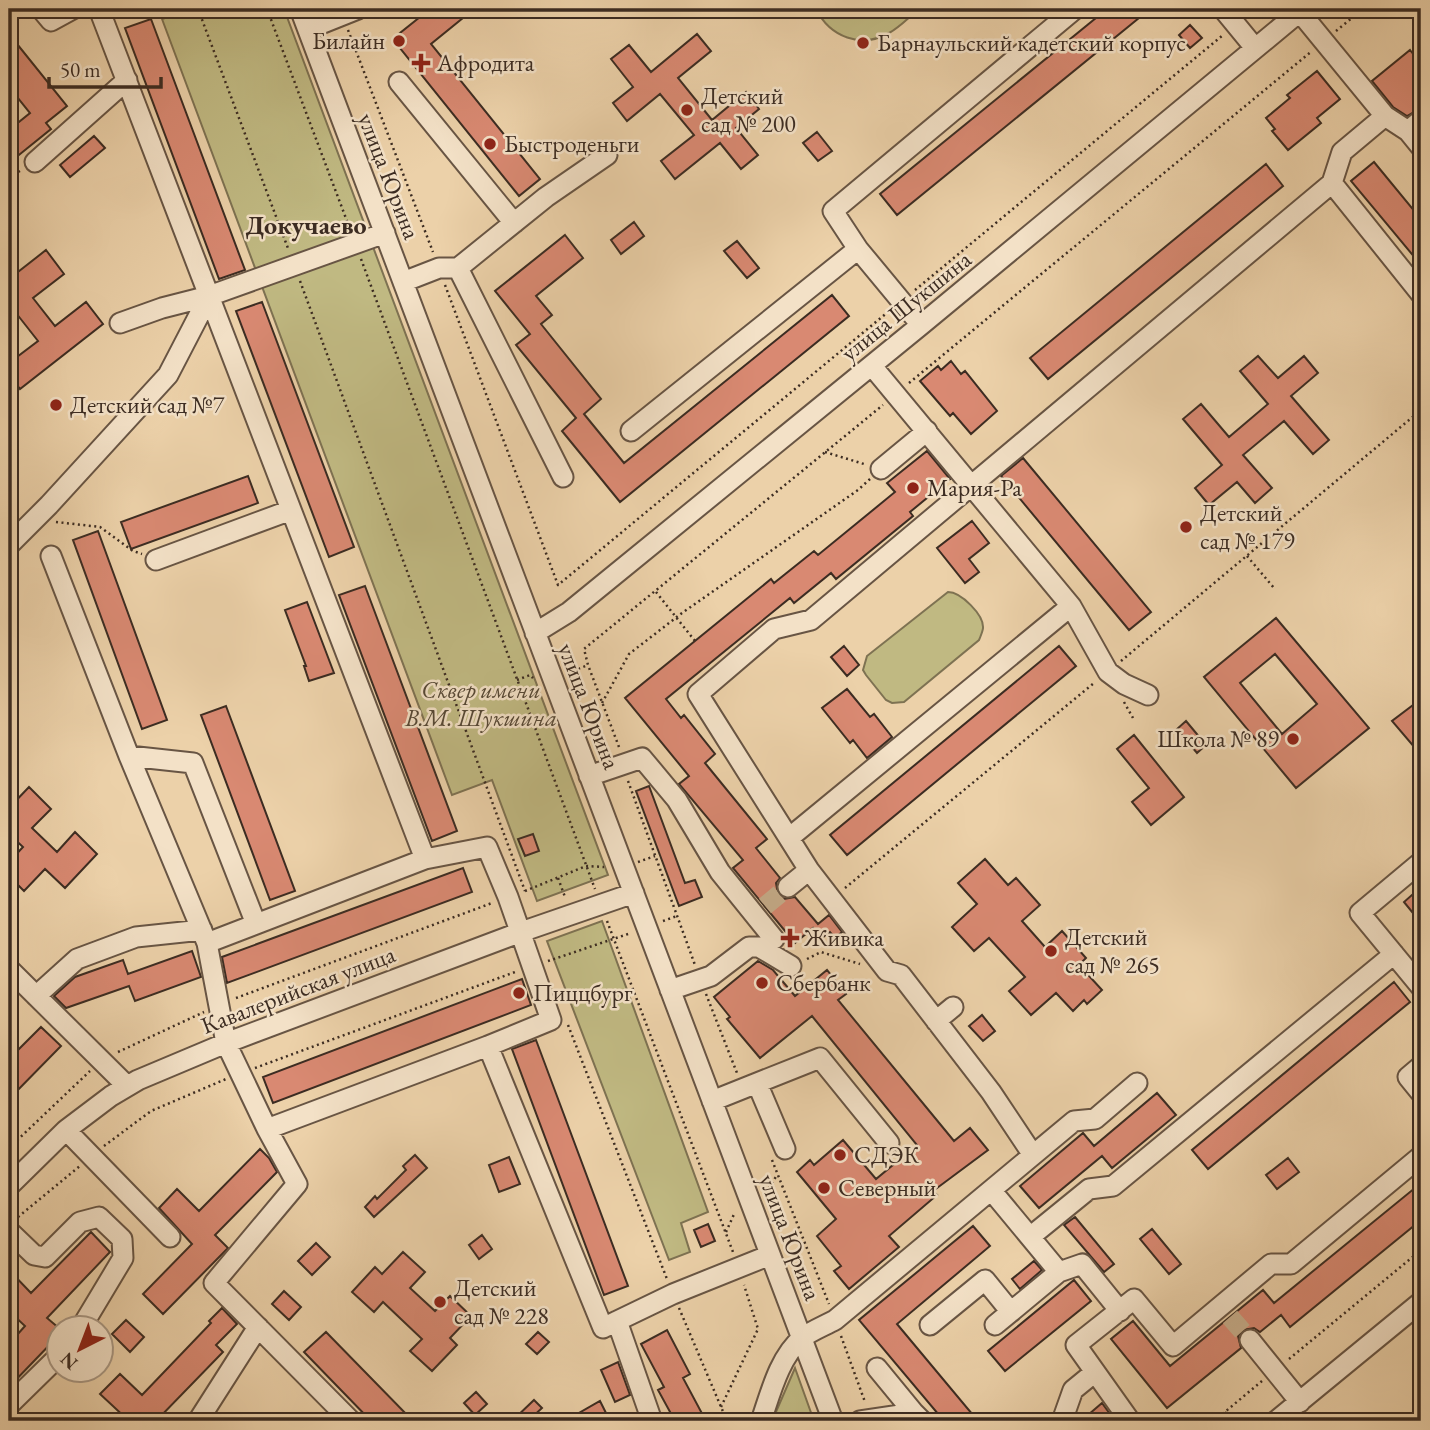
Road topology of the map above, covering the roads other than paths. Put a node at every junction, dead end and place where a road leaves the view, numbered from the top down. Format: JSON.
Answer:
{"nodes":[{"id":1,"x":41,"y":9,"type":"edge"},
{"id":2,"x":73,"y":9,"type":"edge"},
{"id":3,"x":99,"y":9,"type":"edge"},
{"id":4,"x":300,"y":9,"type":"edge"},
{"id":5,"x":1075,"y":9,"type":"edge"},
{"id":6,"x":1223,"y":9,"type":"edge"},
{"id":7,"x":1301,"y":10,"type":"edge"},
{"id":8,"x":350,"y":12,"type":"edge"},
{"id":9,"x":308,"y":29,"type":"junction"},
{"id":10,"x":1255,"y":48,"type":"junction"},
{"id":11,"x":127,"y":80,"type":"junction"},
{"id":12,"x":399,"y":82,"type":"dead end"},
{"id":13,"x":1385,"y":116,"type":"junction"},
{"id":14,"x":1415,"y":125,"type":"edge"},
{"id":15,"x":1421,"y":147,"type":"edge"},
{"id":16,"x":607,"y":155,"type":"dead end"},
{"id":17,"x":35,"y":162,"type":"dead end"},
{"id":18,"x":1332,"y":183,"type":"junction"},
{"id":19,"x":514,"y":223,"type":"junction"},
{"id":20,"x":385,"y":233,"type":"junction"},
{"id":21,"x":858,"y":248,"type":"junction"},
{"id":22,"x":448,"y":268,"type":"junction"},
{"id":23,"x":403,"y":282,"type":"junction"},
{"id":24,"x":1421,"y":294,"type":"edge"},
{"id":25,"x":209,"y":296,"type":"junction"},
{"id":26,"x":120,"y":323,"type":"dead end"},
{"id":27,"x":921,"y":326,"type":"junction"},
{"id":28,"x":872,"y":366,"type":"junction"},
{"id":29,"x":631,"y":431,"type":"dead end"},
{"id":30,"x":927,"y":431,"type":"junction"},
{"id":31,"x":881,"y":469,"type":"road end"},
{"id":32,"x":563,"y":477,"type":"dead end"},
{"id":33,"x":974,"y":486,"type":"junction"},
{"id":34,"x":291,"y":510,"type":"junction"},
{"id":35,"x":9,"y":544,"type":"edge"},
{"id":36,"x":51,"y":556,"type":"dead end"},
{"id":37,"x":156,"y":559,"type":"road end"},
{"id":38,"x":1071,"y":606,"type":"junction"},
{"id":39,"x":535,"y":633,"type":"junction"},
{"id":40,"x":1148,"y":695,"type":"dead end"},
{"id":41,"x":129,"y":757,"type":"junction"},
{"id":42,"x":589,"y":776,"type":"junction"},
{"id":43,"x":789,"y":838,"type":"junction"},
{"id":44,"x":425,"y":859,"type":"junction"},
{"id":45,"x":1421,"y":862,"type":"edge"},
{"id":46,"x":809,"y":870,"type":"junction"},
{"id":47,"x":788,"y":887,"type":"tunnel mouth"},
{"id":48,"x":634,"y":893,"type":"junction"},
{"id":49,"x":256,"y":924,"type":"junction"},
{"id":50,"x":521,"y":932,"type":"junction"},
{"id":51,"x":205,"y":937,"type":"junction"},
{"id":52,"x":774,"y":939,"type":"dead end"},
{"id":53,"x":1394,"y":954,"type":"junction"},
{"id":54,"x":791,"y":967,"type":"road end"},
{"id":55,"x":9,"y":969,"type":"edge"},
{"id":56,"x":1421,"y":987,"type":"edge"},
{"id":57,"x":670,"y":990,"type":"junction"},
{"id":58,"x":36,"y":996,"type":"junction"},
{"id":59,"x":953,"y":1007,"type":"dead end"},
{"id":60,"x":936,"y":1021,"type":"junction"},
{"id":61,"x":226,"y":1043,"type":"junction"},
{"id":62,"x":488,"y":1046,"type":"junction"},
{"id":63,"x":1421,"y":1066,"type":"edge"},
{"id":64,"x":1137,"y":1083,"type":"dead end"},
{"id":65,"x":127,"y":1086,"type":"junction"},
{"id":66,"x":750,"y":1086,"type":"junction"},
{"id":67,"x":1421,"y":1093,"type":"edge"},
{"id":68,"x":712,"y":1101,"type":"junction"},
{"id":69,"x":267,"y":1129,"type":"junction"},
{"id":70,"x":66,"y":1130,"type":"junction"},
{"id":71,"x":889,"y":1143,"type":"dead end"},
{"id":72,"x":776,"y":1149,"type":"road end"},
{"id":73,"x":1034,"y":1155,"type":"junction"},
{"id":74,"x":1421,"y":1156,"type":"edge"},
{"id":75,"x":9,"y":1186,"type":"edge"},
{"id":76,"x":991,"y":1190,"type":"junction"},
{"id":77,"x":9,"y":1231,"type":"edge"},
{"id":78,"x":170,"y":1237,"type":"dead end"},
{"id":79,"x":1030,"y":1237,"type":"junction"},
{"id":80,"x":770,"y":1255,"type":"junction"},
{"id":81,"x":1059,"y":1272,"type":"junction"},
{"id":82,"x":1421,"y":1302,"type":"edge"},
{"id":83,"x":1121,"y":1311,"type":"junction"},
{"id":84,"x":1011,"y":1312,"type":"junction"},
{"id":85,"x":89,"y":1314,"type":"edge"},
{"id":86,"x":617,"y":1321,"type":"junction"},
{"id":87,"x":930,"y":1325,"type":"dead end"},
{"id":88,"x":995,"y":1325,"type":"dead end"},
{"id":89,"x":258,"y":1327,"type":"junction"},
{"id":90,"x":802,"y":1338,"type":"junction"},
{"id":91,"x":1250,"y":1340,"type":"tunnel mouth"},
{"id":92,"x":46,"y":1368,"type":"edge"},
{"id":93,"x":877,"y":1368,"type":"dead end"},
{"id":94,"x":1095,"y":1372,"type":"junction"},
{"id":95,"x":1300,"y":1402,"type":"junction"},
{"id":96,"x":9,"y":1405,"type":"edge"},
{"id":97,"x":918,"y":1417,"type":"edge"},
{"id":98,"x":866,"y":1420,"type":"edge"},
{"id":99,"x":198,"y":1421,"type":"edge"},
{"id":100,"x":351,"y":1421,"type":"edge"},
{"id":101,"x":653,"y":1421,"type":"edge"},
{"id":102,"x":761,"y":1421,"type":"edge"},
{"id":103,"x":833,"y":1421,"type":"edge"},
{"id":104,"x":1062,"y":1421,"type":"edge"},
{"id":105,"x":1130,"y":1421,"type":"edge"},
{"id":106,"x":1276,"y":1421,"type":"edge"}],
"edges":[{"from":1,"to":2,"type":"street"},
{"from":3,"to":11,"type":"street"},
{"from":4,"to":9,"type":"street","name":"улица Юрина"},
{"from":5,"to":21,"type":"street"},
{"from":6,"to":10,"type":"street"},
{"from":7,"to":10,"type":"street","name":"улица Шукшина"},
{"from":7,"to":13,"type":"street"},
{"from":8,"to":9,"type":"street"},
{"from":9,"to":20,"type":"street","name":"улица Юрина"},
{"from":10,"to":27,"type":"street","name":"улица Шукшина"},
{"from":11,"to":17,"type":"street"},
{"from":11,"to":25,"type":"street"},
{"from":12,"to":19,"type":"street"},
{"from":13,"to":14,"type":"street"},
{"from":13,"to":18,"type":"street"},
{"from":14,"to":15,"type":"street"},
{"from":16,"to":19,"type":"street"},
{"from":18,"to":24,"type":"street"},
{"from":18,"to":33,"type":"street"},
{"from":19,"to":22,"type":"street"},
{"from":20,"to":23,"type":"street","name":"улица Юрина"},
{"from":20,"to":25,"type":"street"},
{"from":21,"to":27,"type":"street"},
{"from":21,"to":29,"type":"street"},
{"from":22,"to":23,"type":"street"},
{"from":22,"to":32,"type":"street"},
{"from":23,"to":39,"type":"street","name":"улица Юрина"},
{"from":25,"to":26,"type":"street"},
{"from":25,"to":34,"type":"street"},
{"from":25,"to":35,"type":"street"},
{"from":27,"to":28,"type":"street","name":"улица Шукшина"},
{"from":28,"to":30,"type":"street"},
{"from":28,"to":39,"type":"street","name":"улица Шукшина"},
{"from":30,"to":31,"type":"street"},
{"from":30,"to":33,"type":"street"},
{"from":33,"to":38,"type":"street"},
{"from":33,"to":43,"type":"street"},
{"from":34,"to":37,"type":"street"},
{"from":34,"to":44,"type":"street"},
{"from":36,"to":41,"type":"street"},
{"from":38,"to":40,"type":"street"},
{"from":38,"to":43,"type":"street"},
{"from":39,"to":42,"type":"street","name":"улица Юрина"},
{"from":41,"to":49,"type":"street"},
{"from":41,"to":51,"type":"street"},
{"from":42,"to":48,"type":"street","name":"улица Юрина"},
{"from":42,"to":52,"type":"street"},
{"from":43,"to":46,"type":"street"},
{"from":44,"to":49,"type":"street"},
{"from":44,"to":50,"type":"street"},
{"from":45,"to":53,"type":"street"},
{"from":46,"to":47,"type":"street"},
{"from":46,"to":60,"type":"street"},
{"from":48,"to":50,"type":"street","name":"Кавалерийская улица"},
{"from":48,"to":57,"type":"street","name":"улица Юрина"},
{"from":49,"to":51,"type":"street"},
{"from":50,"to":61,"type":"street","name":"Кавалерийская улица"},
{"from":50,"to":62,"type":"street"},
{"from":51,"to":58,"type":"street"},
{"from":51,"to":61,"type":"street"},
{"from":53,"to":56,"type":"street"},
{"from":53,"to":79,"type":"street"},
{"from":54,"to":57,"type":"street"},
{"from":55,"to":58,"type":"street"},
{"from":57,"to":68,"type":"street","name":"улица Юрина"},
{"from":58,"to":65,"type":"street"},
{"from":59,"to":60,"type":"street"},
{"from":60,"to":73,"type":"street"},
{"from":61,"to":65,"type":"street","name":"Кавалерийская улица"},
{"from":61,"to":69,"type":"street"},
{"from":62,"to":69,"type":"street"},
{"from":62,"to":86,"type":"street"},
{"from":63,"to":67,"type":"street"},
{"from":64,"to":73,"type":"street"},
{"from":65,"to":70,"type":"street","name":"Кавалерийская улица"},
{"from":66,"to":68,"type":"street"},
{"from":66,"to":71,"type":"street"},
{"from":66,"to":72,"type":"street"},
{"from":68,"to":80,"type":"street","name":"улица Юрина"},
{"from":69,"to":89,"type":"street"},
{"from":70,"to":75,"type":"street","name":"Кавалерийская улица"},
{"from":70,"to":78,"type":"street"},
{"from":73,"to":76,"type":"street"},
{"from":74,"to":83,"type":"street"},
{"from":76,"to":79,"type":"street"},
{"from":76,"to":90,"type":"street"},
{"from":77,"to":85,"type":"street"},
{"from":79,"to":81,"type":"street"},
{"from":80,"to":86,"type":"street"},
{"from":80,"to":90,"type":"street","name":"улица Юрина"},
{"from":81,"to":83,"type":"street"},
{"from":81,"to":84,"type":"street"},
{"from":82,"to":95,"type":"street"},
{"from":83,"to":94,"type":"street"},
{"from":84,"to":87,"type":"street"},
{"from":84,"to":88,"type":"street"},
{"from":86,"to":101,"type":"street"},
{"from":89,"to":99,"type":"street"},
{"from":89,"to":100,"type":"street"},
{"from":90,"to":102,"type":"street"},
{"from":90,"to":103,"type":"street","name":"улица Юрина"},
{"from":91,"to":95,"type":"street"},
{"from":92,"to":96,"type":"street"},
{"from":93,"to":97,"type":"street"},
{"from":94,"to":104,"type":"street"},
{"from":94,"to":105,"type":"street"},
{"from":95,"to":106,"type":"street"},
{"from":97,"to":98,"type":"street"}]}
